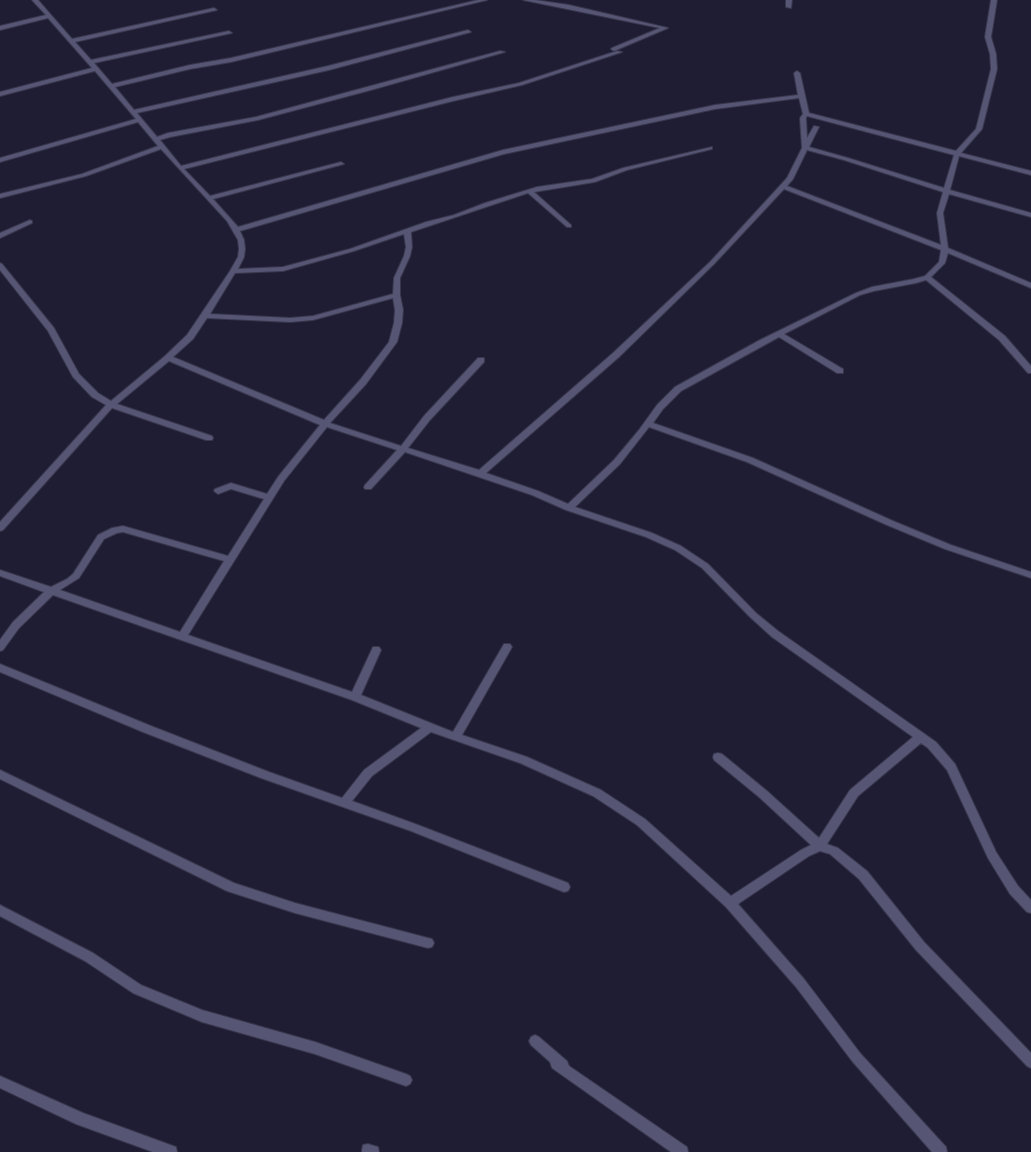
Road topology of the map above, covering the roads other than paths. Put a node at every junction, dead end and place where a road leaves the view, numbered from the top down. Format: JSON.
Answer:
{"nodes":[{"id":1,"x":35,"y":0,"type":"edge"},
{"id":2,"x":484,"y":0,"type":"edge"},
{"id":3,"x":526,"y":0,"type":"edge"},
{"id":4,"x":789,"y":0,"type":"edge"},
{"id":5,"x":994,"y":0,"type":"edge"},
{"id":6,"x":789,"y":7,"type":"dead end"},
{"id":7,"x":214,"y":10,"type":"dead end"},
{"id":8,"x":50,"y":16,"type":"dead end"},
{"id":9,"x":0,"y":28,"type":"edge"},
{"id":10,"x":468,"y":32,"type":"dead end"},
{"id":11,"x":229,"y":33,"type":"dead end"},
{"id":12,"x":70,"y":41,"type":"junction"},
{"id":13,"x":502,"y":52,"type":"dead end"},
{"id":14,"x":90,"y":62,"type":"junction"},
{"id":15,"x":96,"y":69,"type":"junction"},
{"id":16,"x":797,"y":73,"type":"dead end"},
{"id":17,"x":111,"y":86,"type":"junction"},
{"id":18,"x":0,"y":94,"type":"edge"},
{"id":19,"x":800,"y":96,"type":"junction"},
{"id":20,"x":132,"y":112,"type":"junction"},
{"id":21,"x":806,"y":114,"type":"junction"},
{"id":22,"x":140,"y":120,"type":"junction"},
{"id":23,"x":816,"y":127,"type":"dead end"},
{"id":24,"x":156,"y":140,"type":"junction"},
{"id":25,"x":162,"y":147,"type":"junction"},
{"id":26,"x":710,"y":148,"type":"dead end"},
{"id":27,"x":957,"y":154,"type":"junction"},
{"id":28,"x":0,"y":160,"type":"edge"},
{"id":29,"x":341,"y":164,"type":"dead end"},
{"id":30,"x":180,"y":168,"type":"junction"},
{"id":31,"x":1031,"y":172,"type":"edge"},
{"id":32,"x":783,"y":186,"type":"junction"},
{"id":33,"x":529,"y":191,"type":"junction"},
{"id":34,"x":946,"y":191,"type":"junction"},
{"id":35,"x":0,"y":196,"type":"edge"},
{"id":36,"x":208,"y":198,"type":"junction"},
{"id":37,"x":1031,"y":215,"type":"edge"},
{"id":38,"x":30,"y":222,"type":"dead end"},
{"id":39,"x":568,"y":226,"type":"dead end"},
{"id":40,"x":236,"y":230,"type":"junction"},
{"id":41,"x":407,"y":231,"type":"junction"},
{"id":42,"x":0,"y":236,"type":"edge"},
{"id":43,"x":945,"y":249,"type":"junction"},
{"id":44,"x":0,"y":265,"type":"edge"},
{"id":45,"x":234,"y":271,"type":"junction"},
{"id":46,"x":927,"y":277,"type":"junction"},
{"id":47,"x":1031,"y":286,"type":"edge"},
{"id":48,"x":396,"y":294,"type":"junction"},
{"id":49,"x":205,"y":316,"type":"junction"},
{"id":50,"x":779,"y":334,"type":"junction"},
{"id":51,"x":168,"y":358,"type":"junction"},
{"id":52,"x":480,"y":360,"type":"dead end"},
{"id":53,"x":840,"y":371,"type":"dead end"},
{"id":54,"x":1031,"y":371,"type":"edge"},
{"id":55,"x":111,"y":405,"type":"junction"},
{"id":56,"x":325,"y":424,"type":"junction"},
{"id":57,"x":648,"y":424,"type":"junction"},
{"id":58,"x":209,"y":438,"type":"dead end"},
{"id":59,"x":480,"y":474,"type":"junction"},
{"id":60,"x":368,"y":487,"type":"dead end"},
{"id":61,"x":218,"y":491,"type":"dead end"},
{"id":62,"x":270,"y":498,"type":"junction"},
{"id":63,"x":569,"y":508,"type":"junction"},
{"id":64,"x":0,"y":528,"type":"edge"},
{"id":65,"x":231,"y":560,"type":"junction"},
{"id":66,"x":0,"y":573,"type":"edge"},
{"id":67,"x":1031,"y":575,"type":"edge"},
{"id":68,"x":51,"y":591,"type":"junction"},
{"id":69,"x":182,"y":636,"type":"junction"},
{"id":70,"x":0,"y":647,"type":"edge"},
{"id":71,"x":507,"y":647,"type":"dead end"},
{"id":72,"x":376,"y":650,"type":"dead end"},
{"id":73,"x":0,"y":668,"type":"edge"},
{"id":74,"x":355,"y":697,"type":"junction"},
{"id":75,"x":430,"y":727,"type":"junction"},
{"id":76,"x":456,"y":737,"type":"junction"},
{"id":77,"x":921,"y":737,"type":"junction"},
{"id":78,"x":718,"y":757,"type":"dead end"},
{"id":79,"x":0,"y":774,"type":"edge"},
{"id":80,"x":344,"y":803,"type":"junction"},
{"id":81,"x":820,"y":846,"type":"junction"},
{"id":82,"x":564,"y":887,"type":"dead end"},
{"id":83,"x":730,"y":903,"type":"junction"},
{"id":84,"x":1031,"y":908,"type":"edge"},
{"id":85,"x":0,"y":910,"type":"edge"},
{"id":86,"x":428,"y":944,"type":"dead end"},
{"id":87,"x":535,"y":1041,"type":"dead end"},
{"id":88,"x":1031,"y":1062,"type":"edge"},
{"id":89,"x":556,"y":1064,"type":"dead end"},
{"id":90,"x":406,"y":1080,"type":"dead end"},
{"id":91,"x":0,"y":1082,"type":"edge"},
{"id":92,"x":582,"y":1082,"type":"junction"},
{"id":93,"x":171,"y":1152,"type":"edge"},
{"id":94,"x":682,"y":1152,"type":"edge"},
{"id":95,"x":941,"y":1152,"type":"edge"}],
"edges":[{"from":1,"to":12,"type":"street"},
{"from":2,"to":17,"type":"street"},
{"from":3,"to":30,"type":"street"},
{"from":4,"to":6,"type":"street"},
{"from":5,"to":27,"type":"street"},
{"from":7,"to":12,"type":"street"},
{"from":8,"to":9,"type":"street"},
{"from":10,"to":20,"type":"street"},
{"from":11,"to":14,"type":"street"},
{"from":12,"to":14,"type":"street"},
{"from":13,"to":24,"type":"street"},
{"from":14,"to":15,"type":"street"},
{"from":15,"to":17,"type":"street"},
{"from":15,"to":18,"type":"street"},
{"from":16,"to":19,"type":"street"},
{"from":17,"to":20,"type":"street"},
{"from":19,"to":21,"type":"street"},
{"from":19,"to":40,"type":"street"},
{"from":20,"to":22,"type":"street"},
{"from":21,"to":27,"type":"street"},
{"from":21,"to":34,"type":"street"},
{"from":22,"to":24,"type":"street"},
{"from":22,"to":28,"type":"street"},
{"from":23,"to":32,"type":"street"},
{"from":24,"to":25,"type":"street"},
{"from":25,"to":30,"type":"street"},
{"from":25,"to":35,"type":"street"},
{"from":26,"to":33,"type":"street"},
{"from":27,"to":31,"type":"street"},
{"from":27,"to":34,"type":"street"},
{"from":29,"to":36,"type":"street"},
{"from":30,"to":36,"type":"street"},
{"from":32,"to":43,"type":"street"},
{"from":32,"to":59,"type":"street"},
{"from":33,"to":39,"type":"street"},
{"from":33,"to":41,"type":"street"},
{"from":34,"to":37,"type":"street"},
{"from":34,"to":43,"type":"street"},
{"from":36,"to":40,"type":"street"},
{"from":38,"to":42,"type":"street"},
{"from":40,"to":45,"type":"street"},
{"from":41,"to":45,"type":"street"},
{"from":41,"to":48,"type":"street"},
{"from":43,"to":46,"type":"street"},
{"from":43,"to":47,"type":"street"},
{"from":44,"to":55,"type":"street"},
{"from":45,"to":49,"type":"street"},
{"from":46,"to":50,"type":"street"},
{"from":46,"to":54,"type":"street"},
{"from":48,"to":49,"type":"street"},
{"from":48,"to":56,"type":"street"},
{"from":49,"to":51,"type":"street"},
{"from":50,"to":53,"type":"street"},
{"from":50,"to":57,"type":"street"},
{"from":51,"to":55,"type":"street"},
{"from":51,"to":56,"type":"street"},
{"from":52,"to":60,"type":"street"},
{"from":55,"to":58,"type":"street"},
{"from":55,"to":64,"type":"street"},
{"from":56,"to":59,"type":"street"},
{"from":56,"to":62,"type":"street"},
{"from":57,"to":63,"type":"street"},
{"from":57,"to":67,"type":"street"},
{"from":59,"to":63,"type":"street"},
{"from":61,"to":62,"type":"street"},
{"from":62,"to":65,"type":"street"},
{"from":63,"to":77,"type":"street"},
{"from":65,"to":68,"type":"street"},
{"from":65,"to":69,"type":"street"},
{"from":66,"to":68,"type":"street"},
{"from":68,"to":69,"type":"street"},
{"from":68,"to":70,"type":"street"},
{"from":69,"to":74,"type":"street"},
{"from":71,"to":76,"type":"street"},
{"from":72,"to":74,"type":"street"},
{"from":73,"to":80,"type":"street"},
{"from":74,"to":75,"type":"street"},
{"from":75,"to":76,"type":"street"},
{"from":75,"to":80,"type":"street"},
{"from":76,"to":83,"type":"street"},
{"from":77,"to":81,"type":"street"},
{"from":77,"to":84,"type":"street"},
{"from":78,"to":81,"type":"street"},
{"from":79,"to":86,"type":"street"},
{"from":80,"to":82,"type":"street"},
{"from":81,"to":83,"type":"street"},
{"from":81,"to":88,"type":"street"},
{"from":83,"to":95,"type":"street"},
{"from":85,"to":90,"type":"street"},
{"from":87,"to":92,"type":"street"},
{"from":89,"to":92,"type":"street"},
{"from":91,"to":93,"type":"street"},
{"from":92,"to":94,"type":"street"}]}
